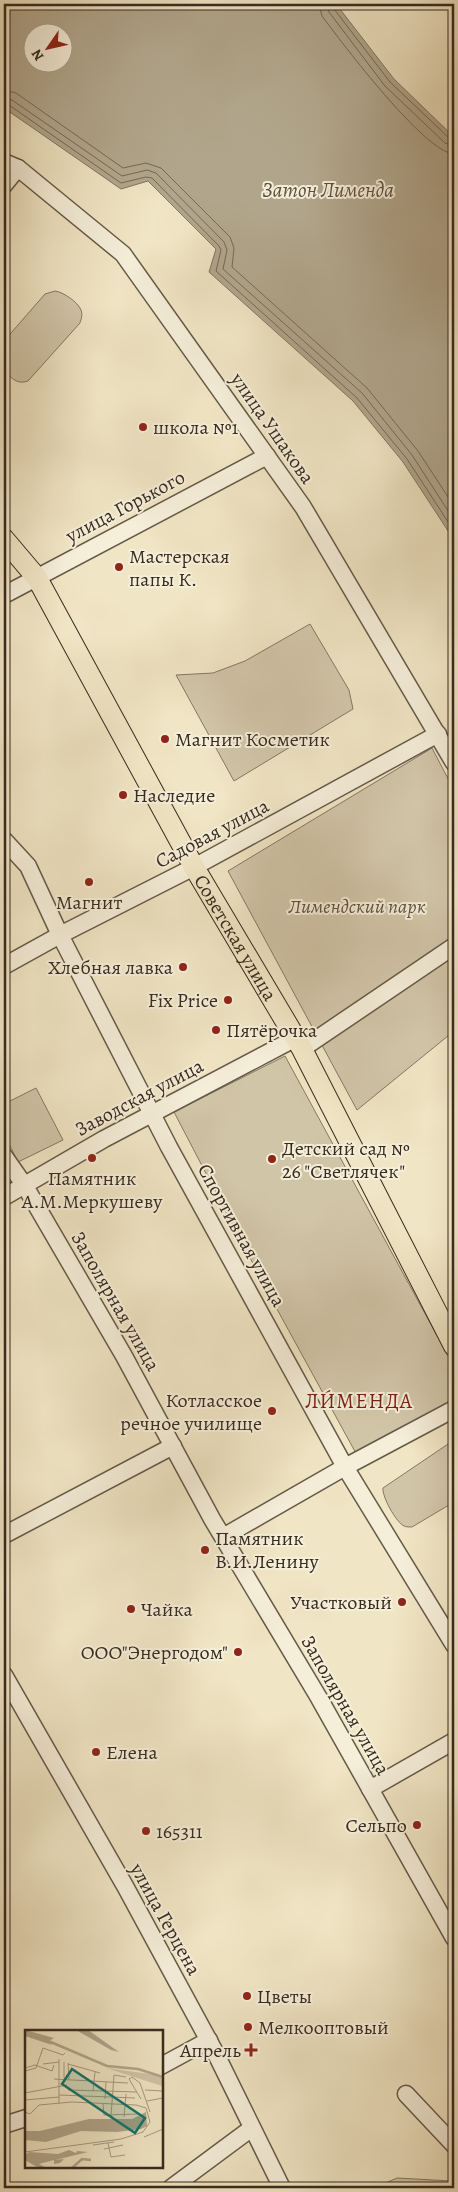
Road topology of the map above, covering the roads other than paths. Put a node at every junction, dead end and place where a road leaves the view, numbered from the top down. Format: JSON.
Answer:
{"nodes":[{"id":1,"x":11,"y":165,"type":"edge"},
{"id":2,"x":4,"y":185,"type":"edge"},
{"id":3,"x":267,"y":456,"type":"junction"},
{"id":4,"x":4,"y":540,"type":"edge"},
{"id":5,"x":38,"y":578,"type":"junction"},
{"id":6,"x":4,"y":595,"type":"edge"},
{"id":7,"x":438,"y":734,"type":"junction"},
{"id":8,"x":454,"y":763,"type":"edge"},
{"id":9,"x":4,"y":840,"type":"edge"},
{"id":10,"x":194,"y":867,"type":"junction"},
{"id":11,"x":60,"y":935,"type":"junction"},
{"id":12,"x":454,"y":946,"type":"edge"},
{"id":13,"x":4,"y":966,"type":"edge"},
{"id":14,"x":299,"y":1044,"type":"junction"},
{"id":15,"x":153,"y":1113,"type":"junction"},
{"id":16,"x":4,"y":1156,"type":"edge"},
{"id":17,"x":25,"y":1186,"type":"junction"},
{"id":18,"x":4,"y":1197,"type":"edge"},
{"id":19,"x":454,"y":1346,"type":"edge"},
{"id":20,"x":454,"y":1409,"type":"edge"},
{"id":21,"x":173,"y":1446,"type":"junction"},
{"id":22,"x":345,"y":1467,"type":"junction"},
{"id":23,"x":4,"y":1535,"type":"edge"},
{"id":24,"x":223,"y":1537,"type":"junction"},
{"id":25,"x":454,"y":1644,"type":"edge"},
{"id":26,"x":4,"y":1675,"type":"edge"},
{"id":27,"x":454,"y":1742,"type":"edge"},
{"id":28,"x":370,"y":1789,"type":"junction"},
{"id":29,"x":454,"y":1938,"type":"edge"},
{"id":30,"x":208,"y":2040,"type":"junction"},
{"id":31,"x":162,"y":2065,"type":"edge"},
{"id":32,"x":406,"y":2094,"type":"dead end"},
{"id":33,"x":25,"y":2118,"type":"edge"},
{"id":34,"x":4,"y":2124,"type":"edge"},
{"id":35,"x":252,"y":2128,"type":"junction"},
{"id":36,"x":454,"y":2145,"type":"edge"},
{"id":37,"x":171,"y":2188,"type":"edge"},
{"id":38,"x":282,"y":2188,"type":"edge"}],
"edges":[{"from":1,"to":2,"type":"street"},
{"from":1,"to":3,"type":"street","name":"улица Ушакова"},
{"from":3,"to":5,"type":"street","name":"улица Горького"},
{"from":3,"to":7,"type":"street","name":"улица Ушакова"},
{"from":4,"to":5,"type":"main road","name":"Советская улица"},
{"from":5,"to":6,"type":"street","name":"улица Горького"},
{"from":5,"to":10,"type":"main road","name":"Советская улица"},
{"from":7,"to":8,"type":"street","name":"улица Ушакова"},
{"from":7,"to":10,"type":"street","name":"Садовая улица"},
{"from":9,"to":11,"type":"street","name":"Спортивная улица"},
{"from":10,"to":11,"type":"street","name":"Садовая улица"},
{"from":10,"to":14,"type":"main road","name":"Советская улица"},
{"from":11,"to":13,"type":"street","name":"Садовая улица"},
{"from":11,"to":15,"type":"street","name":"Спортивная улица"},
{"from":12,"to":14,"type":"street","name":"Заводская улица"},
{"from":14,"to":15,"type":"street","name":"Заводская улица"},
{"from":14,"to":19,"type":"main road","name":"Советская улица"},
{"from":15,"to":17,"type":"street","name":"Заводская улица"},
{"from":15,"to":22,"type":"street","name":"Спортивная улица"},
{"from":16,"to":17,"type":"street","name":"Заполярная улица"},
{"from":17,"to":18,"type":"street","name":"Заводская улица"},
{"from":17,"to":21,"type":"street","name":"Заполярная улица"},
{"from":20,"to":22,"type":"street"},
{"from":21,"to":23,"type":"street"},
{"from":21,"to":24,"type":"street","name":"Заполярная улица"},
{"from":22,"to":24,"type":"street"},
{"from":22,"to":25,"type":"street","name":"Спортивная улица"},
{"from":24,"to":28,"type":"street","name":"Заполярная улица"},
{"from":26,"to":30,"type":"street","name":"улица Герцена"},
{"from":27,"to":28,"type":"street"},
{"from":28,"to":29,"type":"street","name":"Заполярная улица"},
{"from":30,"to":31,"type":"street"},
{"from":30,"to":35,"type":"street","name":"улица Герцена"},
{"from":32,"to":36,"type":"street"},
{"from":33,"to":34,"type":"street"},
{"from":35,"to":37,"type":"street"},
{"from":35,"to":38,"type":"street","name":"улица Герцена"}]}
